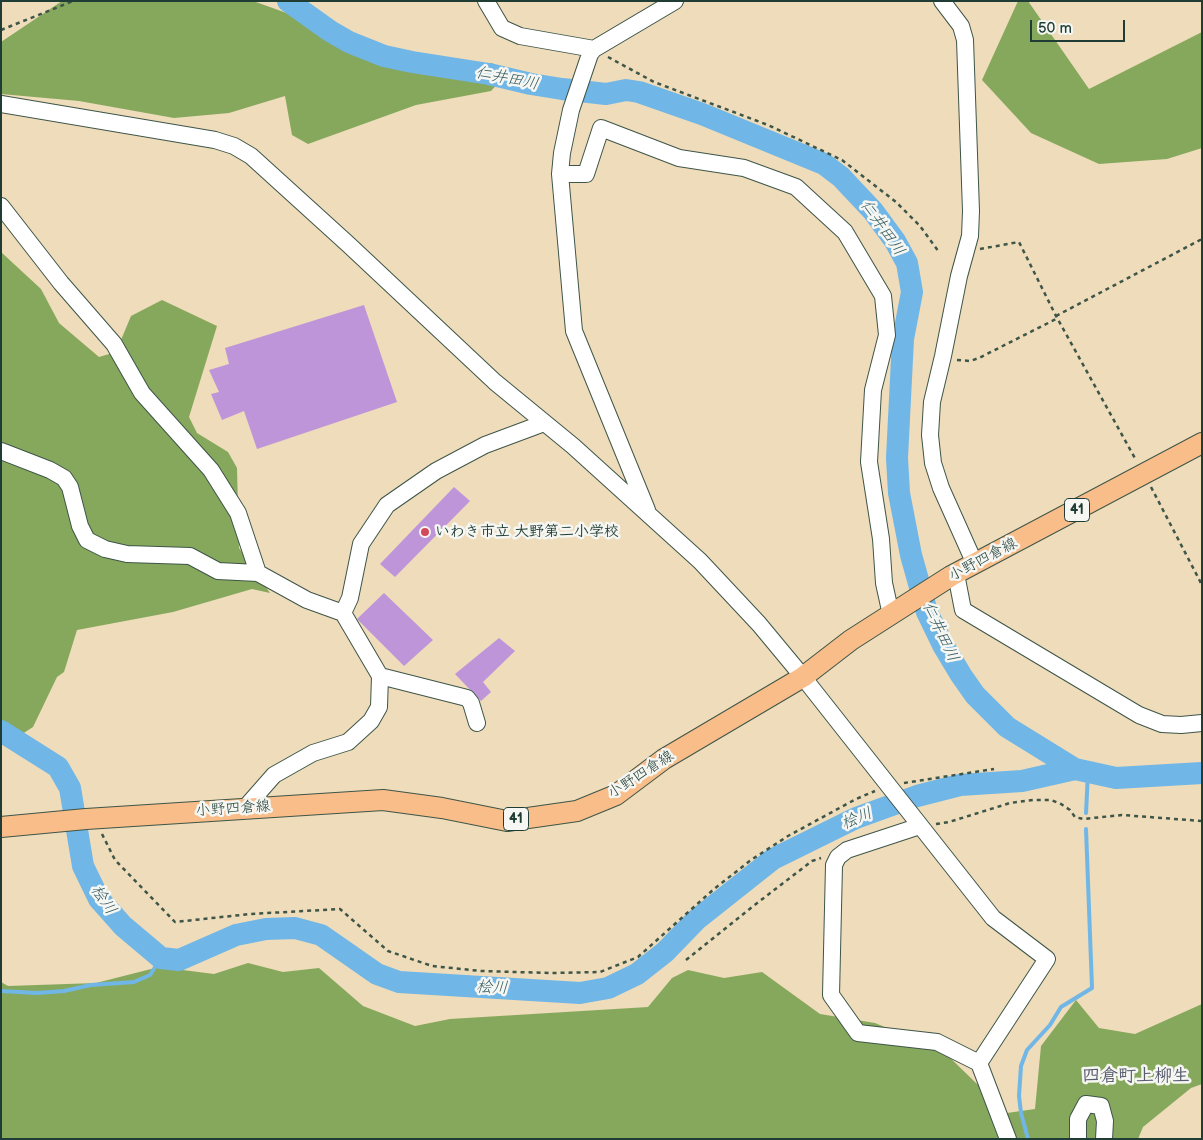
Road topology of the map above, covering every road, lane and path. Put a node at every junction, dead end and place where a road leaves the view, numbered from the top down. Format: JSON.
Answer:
{"nodes":[{"id":1,"x":73,"y":1,"type":"edge"},
{"id":2,"x":486,"y":1,"type":"edge"},
{"id":3,"x":674,"y":1,"type":"edge"},
{"id":4,"x":942,"y":1,"type":"edge"},
{"id":5,"x":1,"y":30,"type":"edge"},
{"id":6,"x":592,"y":51,"type":"junction"},
{"id":7,"x":1,"y":104,"type":"edge"},
{"id":8,"x":560,"y":174,"type":"junction"},
{"id":9,"x":1,"y":206,"type":"edge"},
{"id":10,"x":1202,"y":239,"type":"edge"},
{"id":11,"x":966,"y":251,"type":"junction"},
{"id":12,"x":939,"y":252,"type":"dead end"},
{"id":13,"x":1057,"y":317,"type":"junction"},
{"id":14,"x":944,"y":356,"type":"junction"},
{"id":15,"x":544,"y":423,"type":"junction"},
{"id":16,"x":1202,"y":443,"type":"edge"},
{"id":17,"x":1,"y":450,"type":"edge"},
{"id":18,"x":1144,"y":473,"type":"junction"},
{"id":19,"x":649,"y":516,"type":"junction"},
{"id":20,"x":974,"y":564,"type":"junction"},
{"id":21,"x":258,"y":573,"type":"junction"},
{"id":22,"x":954,"y":575,"type":"junction"},
{"id":23,"x":1202,"y":585,"type":"edge"},
{"id":24,"x":344,"y":613,"type":"junction"},
{"id":25,"x":891,"y":614,"type":"junction"},
{"id":26,"x":380,"y":676,"type":"junction"},
{"id":27,"x":802,"y":677,"type":"junction"},
{"id":28,"x":477,"y":723,"type":"dead end"},
{"id":29,"x":1202,"y":723,"type":"edge"},
{"id":30,"x":994,"y":769,"type":"dead end"},
{"id":31,"x":887,"y":785,"type":"junction"},
{"id":32,"x":245,"y":808,"type":"junction"},
{"id":33,"x":90,"y":819,"type":"junction"},
{"id":34,"x":1202,"y":821,"type":"edge"},
{"id":35,"x":920,"y":826,"type":"junction"},
{"id":36,"x":1,"y":827,"type":"edge"},
{"id":37,"x":847,"y":850,"type":"junction"},
{"id":38,"x":686,"y":960,"type":"dead end"},
{"id":39,"x":979,"y":1063,"type":"junction"},
{"id":40,"x":1008,"y":1139,"type":"edge"},
{"id":41,"x":1078,"y":1139,"type":"edge"},
{"id":42,"x":1104,"y":1139,"type":"edge"}],
"edges":[{"from":1,"to":5,"type":"path"},
{"from":2,"to":6,"type":"street"},
{"from":3,"to":6,"type":"street"},
{"from":4,"to":11,"type":"street"},
{"from":6,"to":8,"type":"street"},
{"from":6,"to":12,"type":"path"},
{"from":7,"to":15,"type":"street"},
{"from":8,"to":19,"type":"street"},
{"from":8,"to":25,"type":"street"},
{"from":9,"to":21,"type":"street"},
{"from":10,"to":13,"type":"path"},
{"from":11,"to":13,"type":"path"},
{"from":11,"to":14,"type":"street"},
{"from":13,"to":14,"type":"path"},
{"from":13,"to":18,"type":"path"},
{"from":14,"to":20,"type":"street"},
{"from":15,"to":19,"type":"street"},
{"from":15,"to":24,"type":"street"},
{"from":16,"to":18,"type":"main road","name":"小野四倉線","number":"41"},
{"from":17,"to":21,"type":"street"},
{"from":18,"to":20,"type":"main road","name":"小野四倉線","number":"41"},
{"from":18,"to":23,"type":"path"},
{"from":19,"to":27,"type":"street"},
{"from":20,"to":22,"type":"main road","name":"小野四倉線","number":"41"},
{"from":21,"to":24,"type":"street"},
{"from":22,"to":25,"type":"main road","name":"小野四倉線","number":"41"},
{"from":22,"to":29,"type":"street"},
{"from":24,"to":26,"type":"street"},
{"from":25,"to":27,"type":"main road","name":"小野四倉線","number":"41"},
{"from":26,"to":28,"type":"street"},
{"from":26,"to":32,"type":"street"},
{"from":27,"to":31,"type":"street"},
{"from":27,"to":32,"type":"main road","name":"小野四倉線","number":"41"},
{"from":30,"to":31,"type":"path"},
{"from":31,"to":33,"type":"path"},
{"from":31,"to":35,"type":"street"},
{"from":32,"to":33,"type":"main road","name":"小野四倉線","number":"41"},
{"from":33,"to":36,"type":"main road","name":"小野四倉線","number":"41"},
{"from":34,"to":35,"type":"path"},
{"from":35,"to":37,"type":"street"},
{"from":35,"to":39,"type":"street"},
{"from":37,"to":38,"type":"path"},
{"from":37,"to":39,"type":"street"},
{"from":39,"to":40,"type":"street"},
{"from":41,"to":42,"type":"street"}]}
